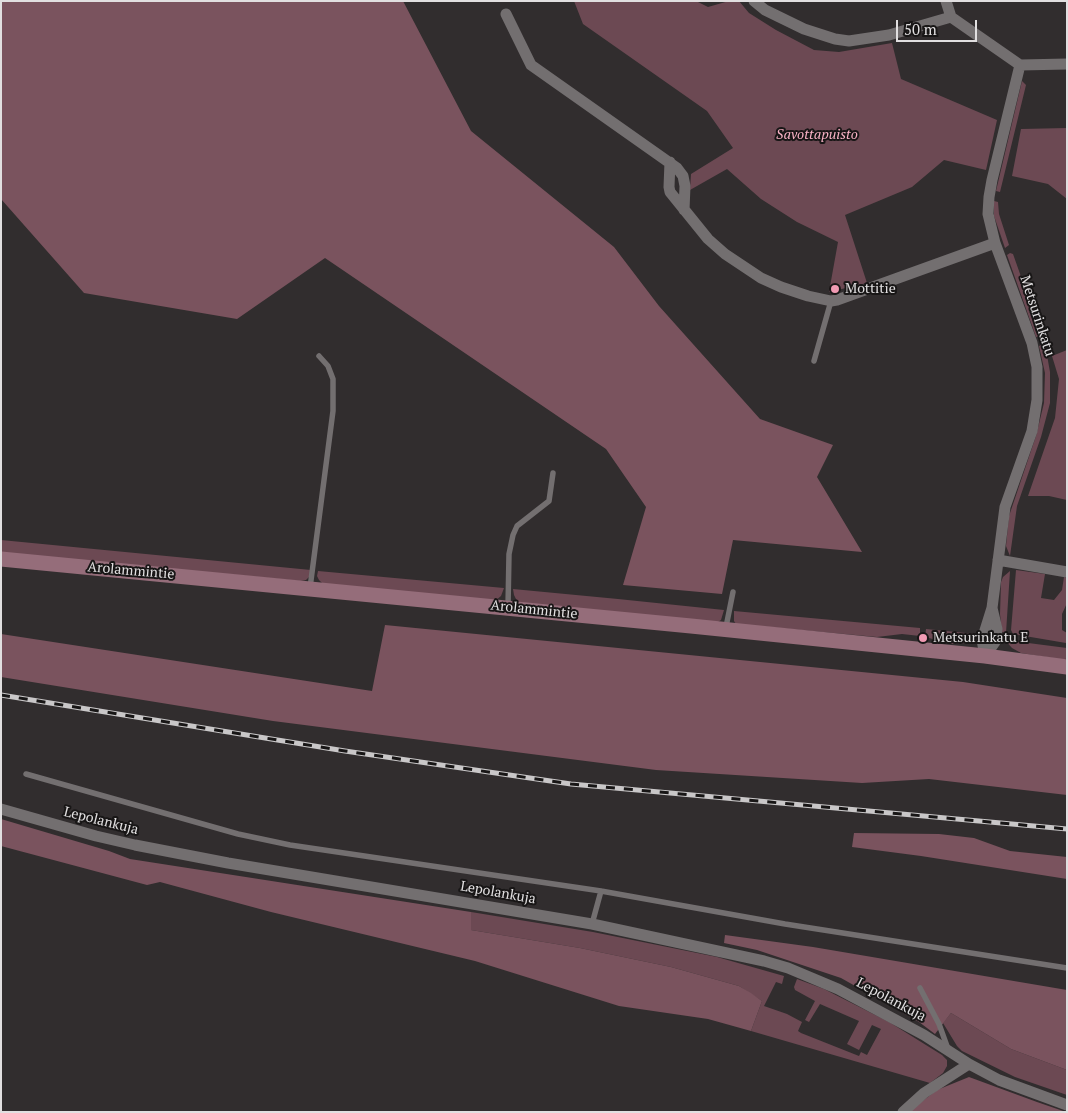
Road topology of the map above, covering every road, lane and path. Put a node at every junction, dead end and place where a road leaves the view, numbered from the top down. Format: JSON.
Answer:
{"nodes":[{"id":1,"x":754,"y":1,"type":"edge"},
{"id":2,"x":946,"y":1,"type":"edge"},
{"id":3,"x":506,"y":14,"type":"dead end"},
{"id":4,"x":951,"y":17,"type":"junction"},
{"id":5,"x":1067,"y":64,"type":"edge"},
{"id":6,"x":1020,"y":65,"type":"junction"},
{"id":7,"x":670,"y":162,"type":"junction"},
{"id":8,"x":684,"y":210,"type":"junction"},
{"id":9,"x":995,"y":243,"type":"junction"},
{"id":10,"x":830,"y":301,"type":"junction"},
{"id":11,"x":319,"y":356,"type":"dead end"},
{"id":12,"x":814,"y":361,"type":"dead end"},
{"id":13,"x":553,"y":473,"type":"dead end"},
{"id":14,"x":1,"y":559,"type":"edge"},
{"id":15,"x":998,"y":560,"type":"junction"},
{"id":16,"x":1067,"y":572,"type":"edge"},
{"id":17,"x":310,"y":588,"type":"junction"},
{"id":18,"x":732,"y":592,"type":"dead end"},
{"id":19,"x":508,"y":608,"type":"junction"},
{"id":20,"x":726,"y":630,"type":"junction"},
{"id":21,"x":986,"y":656,"type":"junction"},
{"id":22,"x":1067,"y":667,"type":"edge"},
{"id":23,"x":26,"y":774,"type":"dead end"},
{"id":24,"x":1,"y":809,"type":"edge"},
{"id":25,"x":601,"y":891,"type":"junction"},
{"id":26,"x":592,"y":924,"type":"junction"},
{"id":27,"x":1067,"y":968,"type":"edge"},
{"id":28,"x":920,"y":988,"type":"dead end"},
{"id":29,"x":948,"y":1051,"type":"junction"},
{"id":30,"x":969,"y":1064,"type":"junction"},
{"id":31,"x":1067,"y":1105,"type":"edge"},
{"id":32,"x":903,"y":1112,"type":"edge"}],
"edges":[{"from":1,"to":4,"type":"street"},
{"from":2,"to":4,"type":"street"},
{"from":3,"to":7,"type":"street"},
{"from":4,"to":6,"type":"street"},
{"from":5,"to":6,"type":"street"},
{"from":6,"to":9,"type":"street","name":"Metsurinkatu"},
{"from":7,"to":8,"type":"street"},
{"from":7,"to":8,"type":"street"},
{"from":8,"to":10,"type":"street"},
{"from":9,"to":10,"type":"street"},
{"from":9,"to":15,"type":"street","name":"Metsurinkatu"},
{"from":10,"to":12,"type":"lane"},
{"from":11,"to":17,"type":"lane"},
{"from":13,"to":19,"type":"lane"},
{"from":14,"to":17,"type":"street","name":"Arolammintie"},
{"from":15,"to":16,"type":"street"},
{"from":15,"to":21,"type":"street","name":"Metsurinkatu"},
{"from":17,"to":19,"type":"street","name":"Arolammintie"},
{"from":18,"to":20,"type":"lane"},
{"from":19,"to":20,"type":"street","name":"Arolammintie"},
{"from":20,"to":21,"type":"street","name":"Arolammintie"},
{"from":21,"to":22,"type":"street","name":"Arolammintie"},
{"from":23,"to":25,"type":"lane"},
{"from":24,"to":26,"type":"street","name":"Lepolankuja"},
{"from":25,"to":26,"type":"lane"},
{"from":25,"to":27,"type":"lane"},
{"from":26,"to":29,"type":"street","name":"Lepolankuja"},
{"from":28,"to":29,"type":"lane"},
{"from":29,"to":30,"type":"street","name":"Lepolankuja"},
{"from":30,"to":31,"type":"street","name":"Lepolankuja"},
{"from":30,"to":32,"type":"street"}]}
